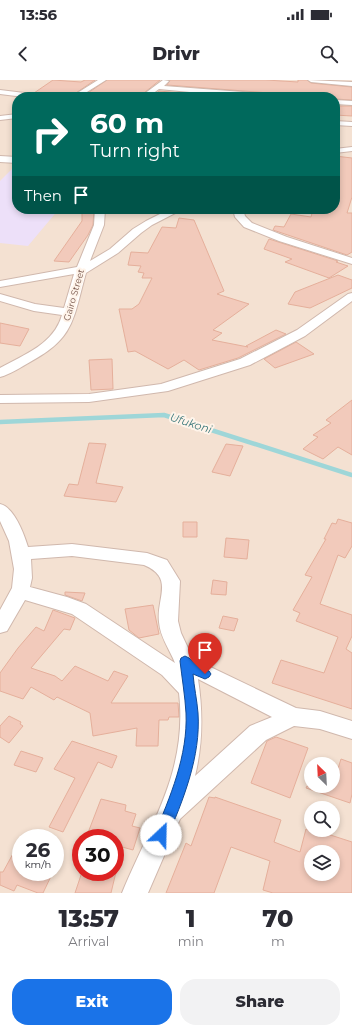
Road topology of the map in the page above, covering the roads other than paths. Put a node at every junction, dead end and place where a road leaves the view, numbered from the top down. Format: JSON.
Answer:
{"nodes":[{"id":1,"x":103,"y":80,"type":"edge"},
{"id":2,"x":167,"y":80,"type":"edge"},
{"id":3,"x":311,"y":80,"type":"edge"},
{"id":4,"x":352,"y":84,"type":"edge"},
{"id":5,"x":157,"y":87,"type":"junction"},
{"id":6,"x":0,"y":92,"type":"edge"},
{"id":7,"x":83,"y":92,"type":"edge"},
{"id":8,"x":150,"y":92,"type":"edge"},
{"id":9,"x":205,"y":92,"type":"edge"},
{"id":10,"x":12,"y":93,"type":"edge"},
{"id":11,"x":340,"y":102,"type":"edge"},
{"id":12,"x":352,"y":103,"type":"edge"},
{"id":13,"x":12,"y":117,"type":"edge"},
{"id":14,"x":0,"y":118,"type":"edge"},
{"id":15,"x":340,"y":123,"type":"edge"},
{"id":16,"x":352,"y":124,"type":"edge"},
{"id":17,"x":352,"y":149,"type":"edge"},
{"id":18,"x":340,"y":150,"type":"edge"},
{"id":19,"x":0,"y":159,"type":"edge"},
{"id":20,"x":12,"y":160,"type":"edge"},
{"id":21,"x":100,"y":214,"type":"edge"},
{"id":22,"x":168,"y":214,"type":"edge"},
{"id":23,"x":239,"y":214,"type":"edge"},
{"id":24,"x":352,"y":261,"type":"edge"},
{"id":25,"x":81,"y":271,"type":"junction"},
{"id":26,"x":0,"y":284,"type":"edge"},
{"id":27,"x":352,"y":296,"type":"edge"},
{"id":28,"x":0,"y":297,"type":"edge"},
{"id":29,"x":68,"y":312,"type":"junction"},
{"id":30,"x":0,"y":373,"type":"edge"},
{"id":31,"x":0,"y":399,"type":"edge"},
{"id":32,"x":0,"y":509,"type":"edge"},
{"id":33,"x":20,"y":554,"type":"junction"},
{"id":34,"x":19,"y":591,"type":"junction"},
{"id":35,"x":0,"y":626,"type":"edge"},
{"id":36,"x":185,"y":661,"type":"junction"},
{"id":37,"x":188,"y":689,"type":"junction"},
{"id":38,"x":293,"y":717,"type":"junction"},
{"id":39,"x":352,"y":730,"type":"edge"},
{"id":40,"x":172,"y":812,"type":"junction"},
{"id":41,"x":135,"y":893,"type":"edge"}],
"edges":[{"from":1,"to":7,"type":"street"},
{"from":2,"to":5,"type":"street"},
{"from":3,"to":4,"type":"street"},
{"from":5,"to":8,"type":"street"},
{"from":5,"to":9,"type":"street"},
{"from":6,"to":10,"type":"street"},
{"from":11,"to":12,"type":"street"},
{"from":13,"to":14,"type":"street"},
{"from":15,"to":16,"type":"street"},
{"from":17,"to":18,"type":"street"},
{"from":19,"to":20,"type":"street"},
{"from":21,"to":25,"type":"street","name":"Gairo Street"},
{"from":22,"to":25,"type":"street"},
{"from":23,"to":24,"type":"street"},
{"from":25,"to":26,"type":"street"},
{"from":25,"to":29,"type":"street","name":"Gairo Street"},
{"from":27,"to":31,"type":"street"},
{"from":28,"to":29,"type":"street"},
{"from":29,"to":30,"type":"street","name":"Gairo Street"},
{"from":32,"to":33,"type":"street"},
{"from":33,"to":34,"type":"street"},
{"from":33,"to":36,"type":"street"},
{"from":34,"to":35,"type":"street"},
{"from":34,"to":37,"type":"street"},
{"from":36,"to":37,"type":"street"},
{"from":36,"to":38,"type":"street"},
{"from":37,"to":40,"type":"street"},
{"from":38,"to":39,"type":"street"},
{"from":38,"to":40,"type":"street"},
{"from":40,"to":41,"type":"street"}]}
